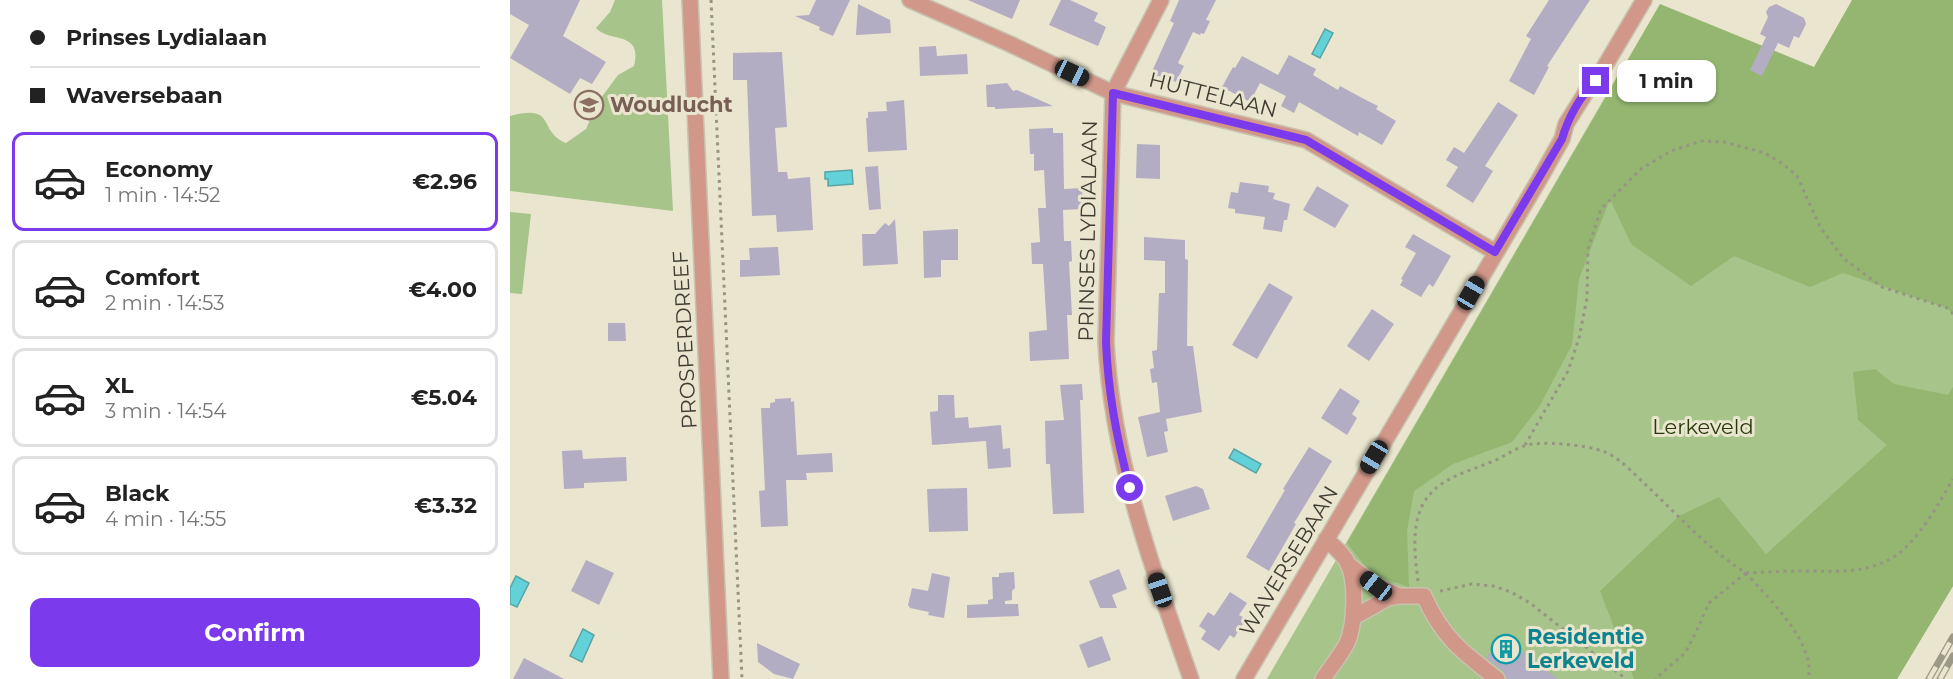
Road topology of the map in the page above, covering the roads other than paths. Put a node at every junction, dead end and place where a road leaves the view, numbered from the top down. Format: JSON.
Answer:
{"nodes":[{"id":1,"x":690,"y":0,"type":"edge"},
{"id":2,"x":910,"y":0,"type":"edge"},
{"id":3,"x":1161,"y":0,"type":"edge"},
{"id":4,"x":1644,"y":0,"type":"edge"},
{"id":5,"x":1113,"y":93,"type":"junction"},
{"id":6,"x":1495,"y":252,"type":"junction"},
{"id":7,"x":1326,"y":539,"type":"junction"},
{"id":8,"x":1350,"y":566,"type":"junction"},
{"id":9,"x":1399,"y":596,"type":"junction"},
{"id":10,"x":1354,"y":617,"type":"junction"},
{"id":11,"x":721,"y":679,"type":"edge"},
{"id":12,"x":1191,"y":679,"type":"edge"},
{"id":13,"x":1244,"y":679,"type":"edge"},
{"id":14,"x":1323,"y":679,"type":"edge"},
{"id":15,"x":1497,"y":679,"type":"edge"}],
"edges":[{"from":1,"to":11,"type":"street","name":"PROSPERDREEF"},
{"from":2,"to":5,"type":"street","name":"HUTTELAAN"},
{"from":3,"to":5,"type":"street","name":"PRINSES LYDIALAAN"},
{"from":4,"to":6,"type":"street","name":"WAVERSEBAAN"},
{"from":5,"to":6,"type":"street","name":"HUTTELAAN"},
{"from":5,"to":12,"type":"street","name":"PRINSES LYDIALAAN"},
{"from":6,"to":7,"type":"street","name":"WAVERSEBAAN"},
{"from":7,"to":8,"type":"street"},
{"from":7,"to":13,"type":"street","name":"WAVERSEBAAN"},
{"from":8,"to":9,"type":"street"},
{"from":8,"to":10,"type":"street"},
{"from":9,"to":10,"type":"street"},
{"from":9,"to":15,"type":"street"},
{"from":10,"to":14,"type":"street"}]}
